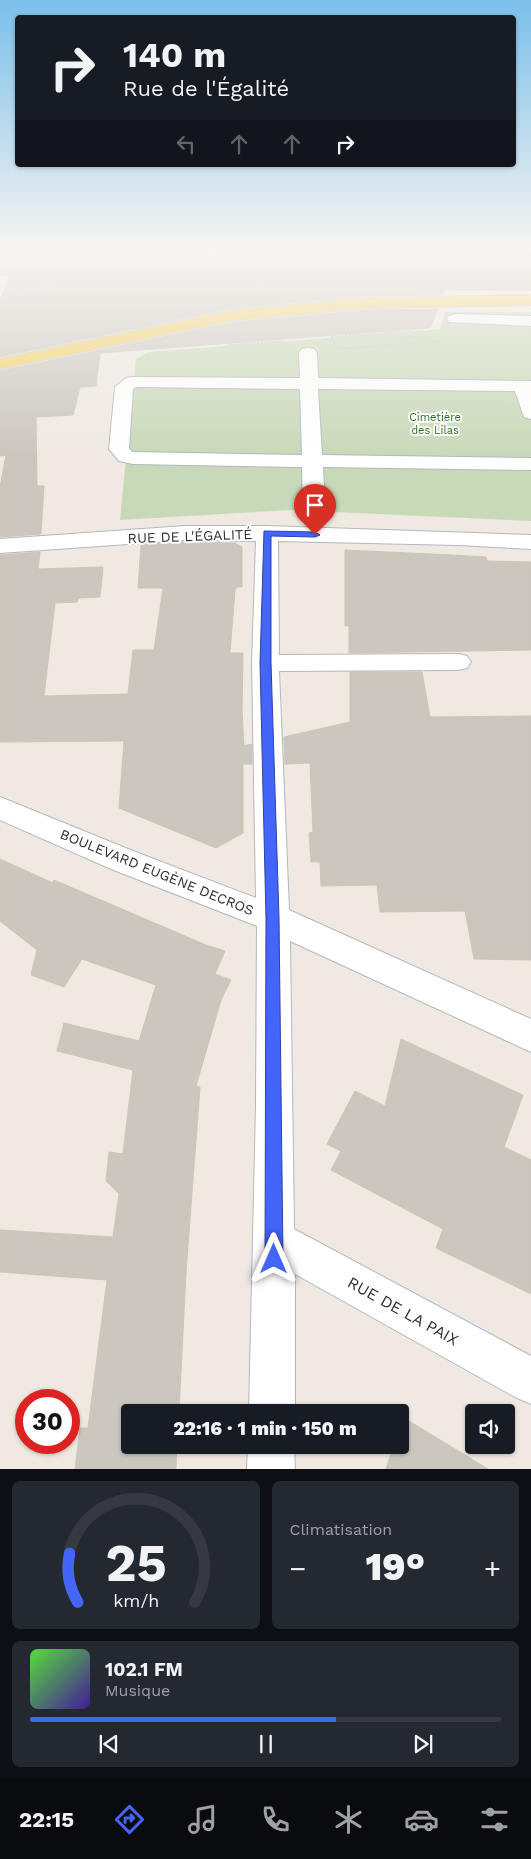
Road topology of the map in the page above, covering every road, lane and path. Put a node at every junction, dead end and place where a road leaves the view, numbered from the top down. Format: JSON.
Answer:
{"nodes":[{"id":1,"x":217,"y":319,"type":"edge"},
{"id":2,"x":455,"y":320,"type":"dead end"},
{"id":3,"x":531,"y":321,"type":"edge"},
{"id":4,"x":418,"y":330,"type":"dead end"},
{"id":5,"x":329,"y":337,"type":"dead end"},
{"id":6,"x":289,"y":340,"type":"dead end"},
{"id":7,"x":444,"y":341,"type":"dead end"},
{"id":8,"x":220,"y":346,"type":"dead end"},
{"id":9,"x":308,"y":353,"type":"joint"},
{"id":10,"x":0,"y":364,"type":"edge"},
{"id":11,"x":310,"y":383,"type":"junction"},
{"id":12,"x":526,"y":386,"type":"edge"},
{"id":13,"x":531,"y":413,"type":"edge"},
{"id":14,"x":312,"y":461,"type":"junction"},
{"id":15,"x":531,"y":464,"type":"edge"},
{"id":16,"x":314,"y":505,"type":"dead end"},
{"id":17,"x":267,"y":533,"type":"junction"},
{"id":18,"x":531,"y":542,"type":"edge"},
{"id":19,"x":0,"y":546,"type":"edge"},
{"id":20,"x":458,"y":662,"type":"dead end"},
{"id":21,"x":266,"y":663,"type":"junction"},
{"id":22,"x":0,"y":808,"type":"edge"},
{"id":23,"x":273,"y":918,"type":"junction"},
{"id":24,"x":531,"y":1036,"type":"edge"},
{"id":25,"x":274,"y":1240,"type":"junction"},
{"id":26,"x":531,"y":1381,"type":"edge"},
{"id":27,"x":272,"y":1404,"type":"edge"},
{"id":28,"x":271,"y":1454,"type":"edge"},
{"id":29,"x":271,"y":1469,"type":"edge"}],
"edges":[{"from":1,"to":10,"type":"main road"},
{"from":2,"to":3,"type":"street"},
{"from":4,"to":5,"type":"path"},
{"from":6,"to":8,"type":"path"},
{"from":7,"to":9,"type":"path"},
{"from":9,"to":11,"type":"street"},
{"from":11,"to":12,"type":"street"},
{"from":11,"to":14,"type":"street"},
{"from":11,"to":14,"type":"street"},
{"from":12,"to":13,"type":"street"},
{"from":14,"to":15,"type":"street"},
{"from":14,"to":16,"type":"street"},
{"from":17,"to":18,"type":"street","name":"RUE DE L'ÉGALITÉ"},
{"from":17,"to":19,"type":"street","name":"RUE DE L'ÉGALITÉ"},
{"from":17,"to":21,"type":"street"},
{"from":20,"to":21,"type":"street"},
{"from":21,"to":23,"type":"street"},
{"from":22,"to":23,"type":"street","name":"BOULEVARD EUGÈNE DECROS"},
{"from":23,"to":24,"type":"street","name":"BOULEVARD EUGÈNE DECROS"},
{"from":23,"to":25,"type":"street"},
{"from":25,"to":26,"type":"street","name":"RUE DE LA PAIX"},
{"from":25,"to":27,"type":"street"},
{"from":28,"to":29,"type":"street"}]}
